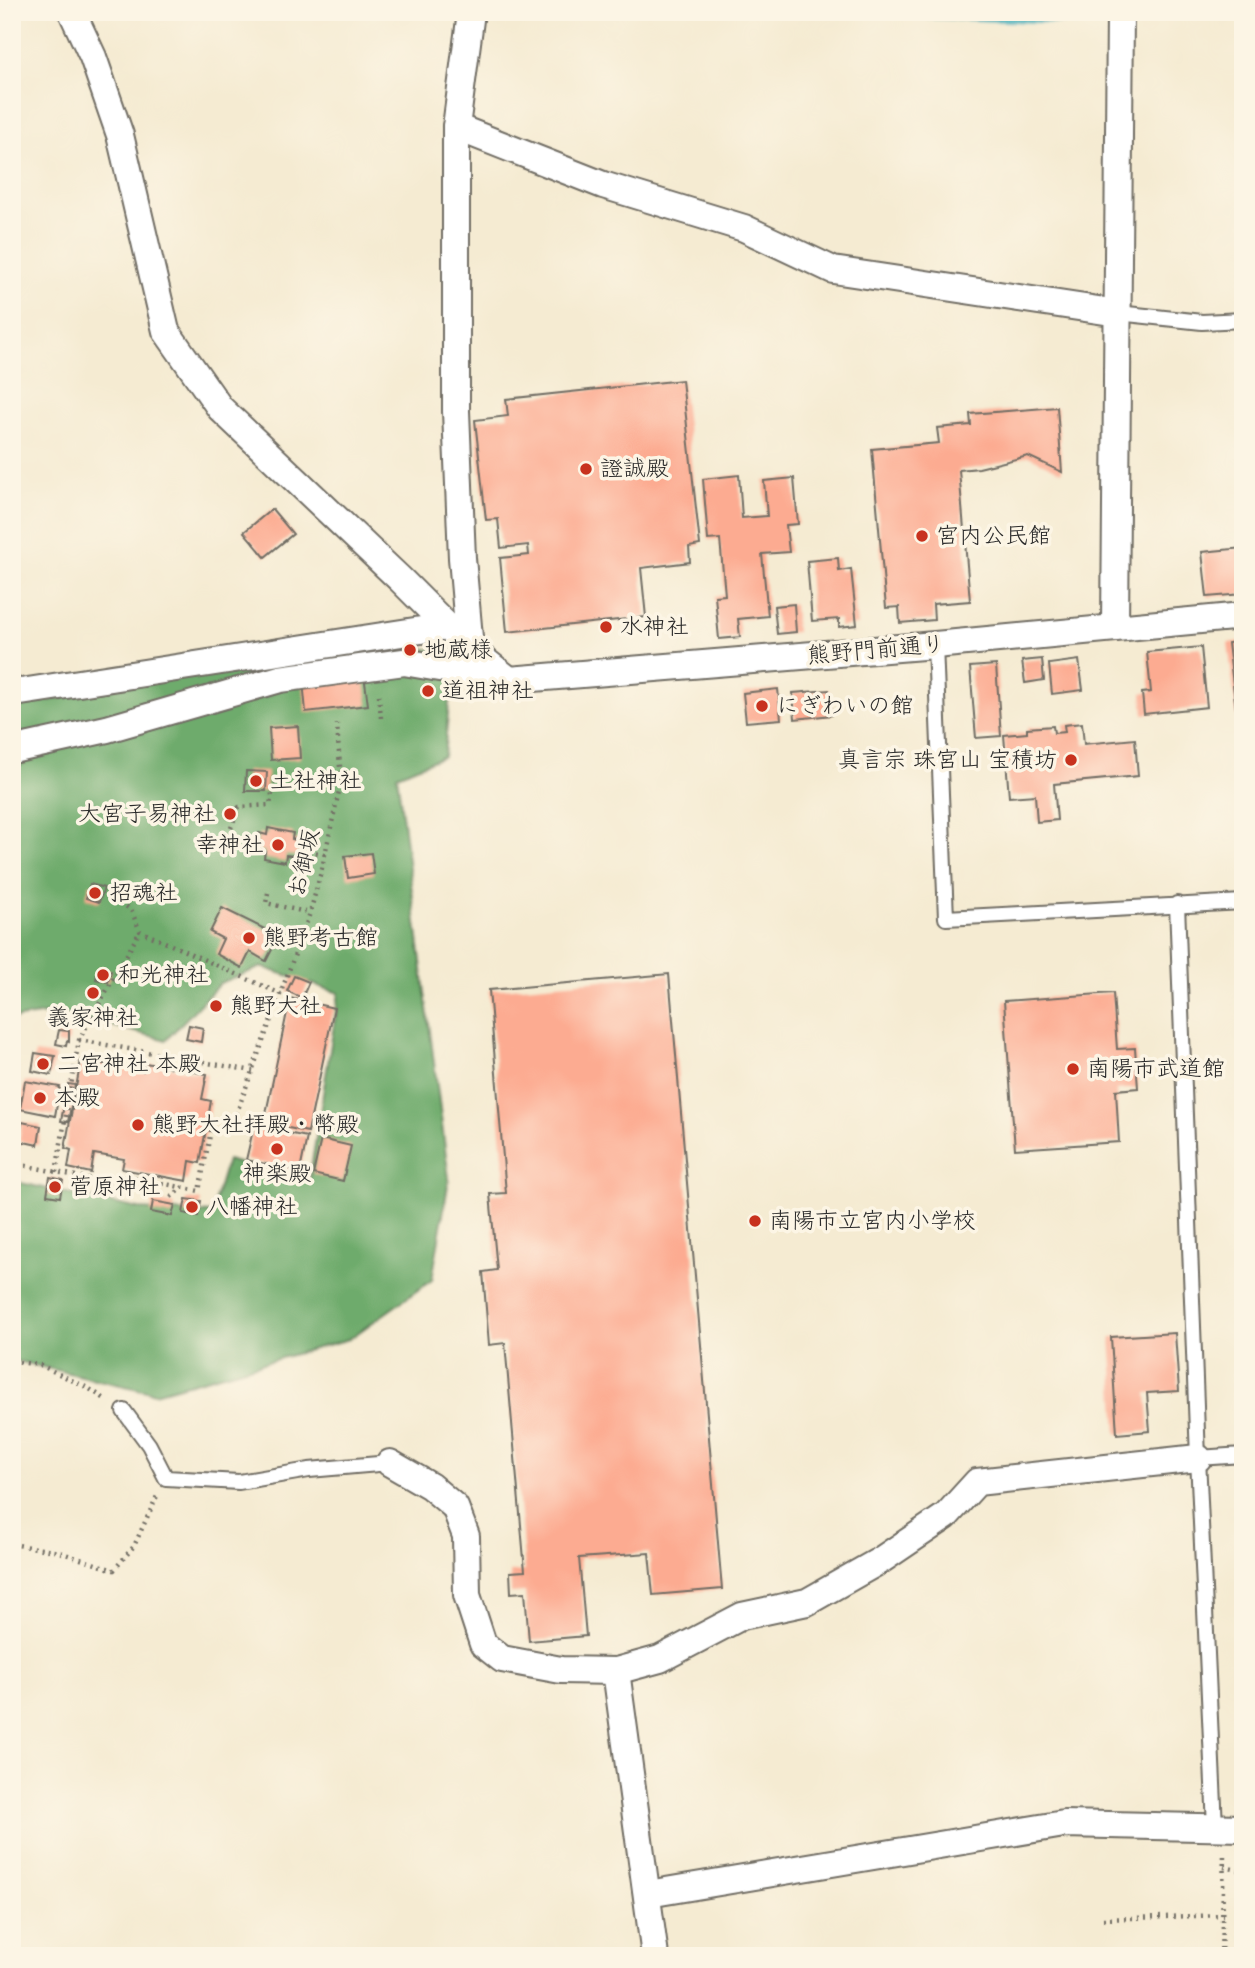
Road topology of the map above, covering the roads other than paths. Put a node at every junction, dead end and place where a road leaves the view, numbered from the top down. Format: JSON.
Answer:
{"nodes":[{"id":1,"x":72,"y":12,"type":"edge"},
{"id":2,"x":471,"y":12,"type":"edge"},
{"id":3,"x":1119,"y":12,"type":"edge"},
{"id":4,"x":456,"y":127,"type":"junction"},
{"id":5,"x":1118,"y":313,"type":"junction"},
{"id":6,"x":1243,"y":320,"type":"edge"},
{"id":7,"x":1243,"y":616,"type":"edge"},
{"id":8,"x":447,"y":626,"type":"junction"},
{"id":9,"x":1115,"y":628,"type":"junction"},
{"id":10,"x":935,"y":645,"type":"junction"},
{"id":11,"x":470,"y":649,"type":"junction"},
{"id":12,"x":509,"y":680,"type":"junction"},
{"id":13,"x":12,"y":691,"type":"edge"},
{"id":14,"x":12,"y":750,"type":"edge"},
{"id":15,"x":1243,"y":902,"type":"edge"},
{"id":16,"x":1177,"y":904,"type":"junction"},
{"id":17,"x":124,"y":1411,"type":"road end"},
{"id":18,"x":1243,"y":1455,"type":"edge"},
{"id":19,"x":1198,"y":1458,"type":"junction"},
{"id":20,"x":390,"y":1463,"type":"joint"},
{"id":21,"x":616,"y":1671,"type":"junction"},
{"id":22,"x":1228,"y":1828,"type":"edge"},
{"id":23,"x":648,"y":1894,"type":"junction"},
{"id":24,"x":656,"y":1956,"type":"edge"}],
"edges":[{"from":1,"to":8,"type":"street"},
{"from":2,"to":4,"type":"street"},
{"from":3,"to":5,"type":"street"},
{"from":4,"to":5,"type":"street"},
{"from":4,"to":11,"type":"street"},
{"from":5,"to":6,"type":"lane"},
{"from":5,"to":9,"type":"street"},
{"from":7,"to":9,"type":"street","name":"熊野門前通り"},
{"from":8,"to":11,"type":"street"},
{"from":8,"to":13,"type":"street"},
{"from":9,"to":10,"type":"street","name":"熊野門前通り"},
{"from":10,"to":12,"type":"street","name":"熊野門前通り"},
{"from":10,"to":16,"type":"lane"},
{"from":11,"to":12,"type":"street"},
{"from":12,"to":14,"type":"street","name":"熊野門前通り"},
{"from":15,"to":16,"type":"lane"},
{"from":16,"to":19,"type":"lane"},
{"from":17,"to":20,"type":"lane"},
{"from":18,"to":19,"type":"lane"},
{"from":19,"to":21,"type":"street"},
{"from":19,"to":22,"type":"lane"},
{"from":20,"to":21,"type":"street"},
{"from":21,"to":23,"type":"street"},
{"from":22,"to":23,"type":"street"},
{"from":23,"to":24,"type":"street"}]}
